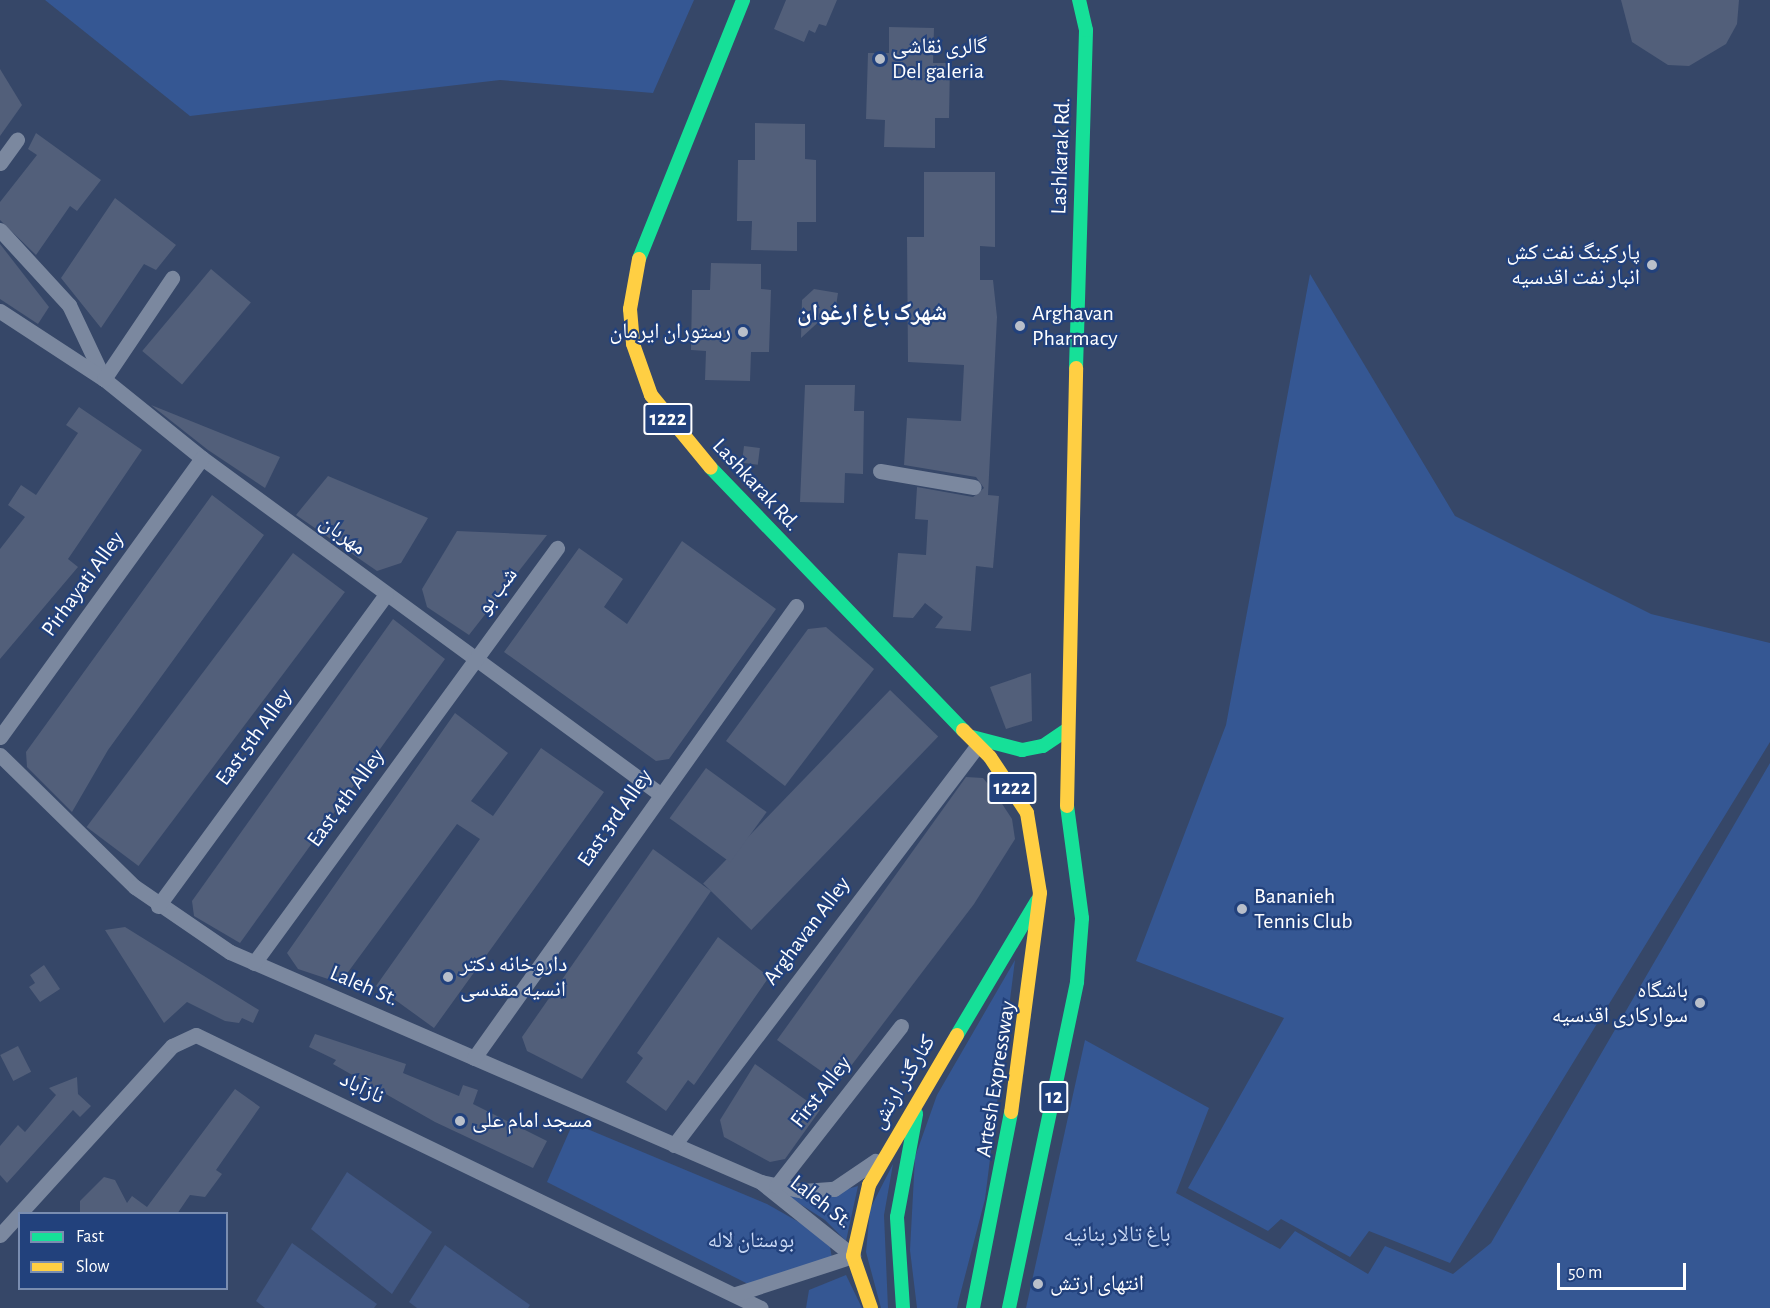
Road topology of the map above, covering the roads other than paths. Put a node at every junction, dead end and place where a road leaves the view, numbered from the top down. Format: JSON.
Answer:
{"nodes":[{"id":1,"x":743,"y":0,"type":"edge"},
{"id":2,"x":1079,"y":0,"type":"edge"},
{"id":3,"x":17,"y":140,"type":"dead end"},
{"id":4,"x":0,"y":162,"type":"edge"},
{"id":5,"x":0,"y":230,"type":"edge"},
{"id":6,"x":172,"y":278,"type":"dead end"},
{"id":7,"x":0,"y":311,"type":"edge"},
{"id":8,"x":104,"y":379,"type":"junction"},
{"id":9,"x":201,"y":458,"type":"junction"},
{"id":10,"x":880,"y":471,"type":"dead end"},
{"id":11,"x":974,"y":487,"type":"dead end"},
{"id":12,"x":557,"y":548,"type":"dead end"},
{"id":13,"x":386,"y":594,"type":"junction"},
{"id":14,"x":795,"y":606,"type":"dead end"},
{"id":15,"x":474,"y":660,"type":"junction"},
{"id":16,"x":1065,"y":730,"type":"junction"},
{"id":17,"x":0,"y":737,"type":"edge"},
{"id":18,"x":973,"y":741,"type":"junction"},
{"id":19,"x":0,"y":755,"type":"edge"},
{"id":20,"x":660,"y":794,"type":"junction"},
{"id":21,"x":1078,"y":883,"type":"junction"},
{"id":22,"x":1040,"y":893,"type":"junction"},
{"id":23,"x":158,"y":906,"type":"junction"},
{"id":24,"x":254,"y":963,"type":"junction"},
{"id":25,"x":901,"y":1026,"type":"dead end"},
{"id":26,"x":474,"y":1058,"type":"junction"},
{"id":27,"x":923,"y":1086,"type":"junction"},
{"id":28,"x":674,"y":1145,"type":"junction"},
{"id":29,"x":888,"y":1148,"type":"junction"},
{"id":30,"x":768,"y":1184,"type":"junction"},
{"id":31,"x":21,"y":1212,"type":"edge"},
{"id":32,"x":18,"y":1215,"type":"edge"},
{"id":33,"x":0,"y":1235,"type":"edge"},
{"id":34,"x":853,"y":1256,"type":"junction"},
{"id":35,"x":736,"y":1294,"type":"junction"},
{"id":36,"x":761,"y":1308,"type":"edge"},
{"id":37,"x":871,"y":1308,"type":"edge"},
{"id":38,"x":903,"y":1308,"type":"edge"},
{"id":39,"x":973,"y":1308,"type":"edge"},
{"id":40,"x":1009,"y":1308,"type":"edge"}],
"edges":[{"from":1,"to":18,"type":"main road","name":"Lashkarak Rd.","number":"1222"},
{"from":2,"to":16,"type":"main road","name":"Lashkarak Rd.","number":"1222"},
{"from":3,"to":4,"type":"street"},
{"from":5,"to":8,"type":"street"},
{"from":6,"to":8,"type":"street"},
{"from":7,"to":8,"type":"street","name":"مهربان"},
{"from":8,"to":9,"type":"street","name":"مهربان"},
{"from":9,"to":13,"type":"street","name":"مهربان"},
{"from":9,"to":17,"type":"street","name":"Pirhayati Alley"},
{"from":10,"to":11,"type":"street"},
{"from":12,"to":15,"type":"street","name":"شب بو"},
{"from":13,"to":15,"type":"street","name":"مهربان"},
{"from":13,"to":23,"type":"street","name":"East 5th Alley"},
{"from":14,"to":20,"type":"street","name":"East 3rd Alley"},
{"from":15,"to":20,"type":"street","name":"مهربان"},
{"from":15,"to":24,"type":"street","name":"East 4th Alley"},
{"from":16,"to":18,"type":"main road","number":"1222"},
{"from":16,"to":21,"type":"main road","name":"Lashkarak Rd.","number":"1222"},
{"from":18,"to":22,"type":"main road","number":"1222"},
{"from":18,"to":28,"type":"street","name":"Arghavan Alley"},
{"from":19,"to":23,"type":"street","name":"Laleh St."},
{"from":20,"to":26,"type":"street","name":"East 3rd Alley"},
{"from":21,"to":22,"type":"main road"},
{"from":21,"to":40,"type":"main road","number":"12"},
{"from":22,"to":27,"type":"main road","name":"کنارگذر ارتش"},
{"from":22,"to":39,"type":"main road","name":"Artesh Expressway","number":"12"},
{"from":23,"to":24,"type":"street","name":"Laleh St."},
{"from":24,"to":26,"type":"street","name":"Laleh St."},
{"from":25,"to":30,"type":"street","name":"First Alley"},
{"from":26,"to":28,"type":"street","name":"Laleh St."},
{"from":27,"to":29,"type":"main road","name":"کنارگذر ارتش"},
{"from":27,"to":38,"type":"main road"},
{"from":28,"to":30,"type":"street","name":"Laleh St."},
{"from":29,"to":30,"type":"street","name":"Laleh St."},
{"from":29,"to":34,"type":"main road","name":"کنارگذر ارتش"},
{"from":30,"to":34,"type":"street","name":"Laleh St."},
{"from":31,"to":35,"type":"street","name":"نازآباد"},
{"from":32,"to":33,"type":"street","name":"نازآباد"},
{"from":34,"to":35,"type":"street"},
{"from":34,"to":37,"type":"main road","name":"کنارگذر ارتش"},
{"from":35,"to":36,"type":"street","name":"نازآباد"}]}
